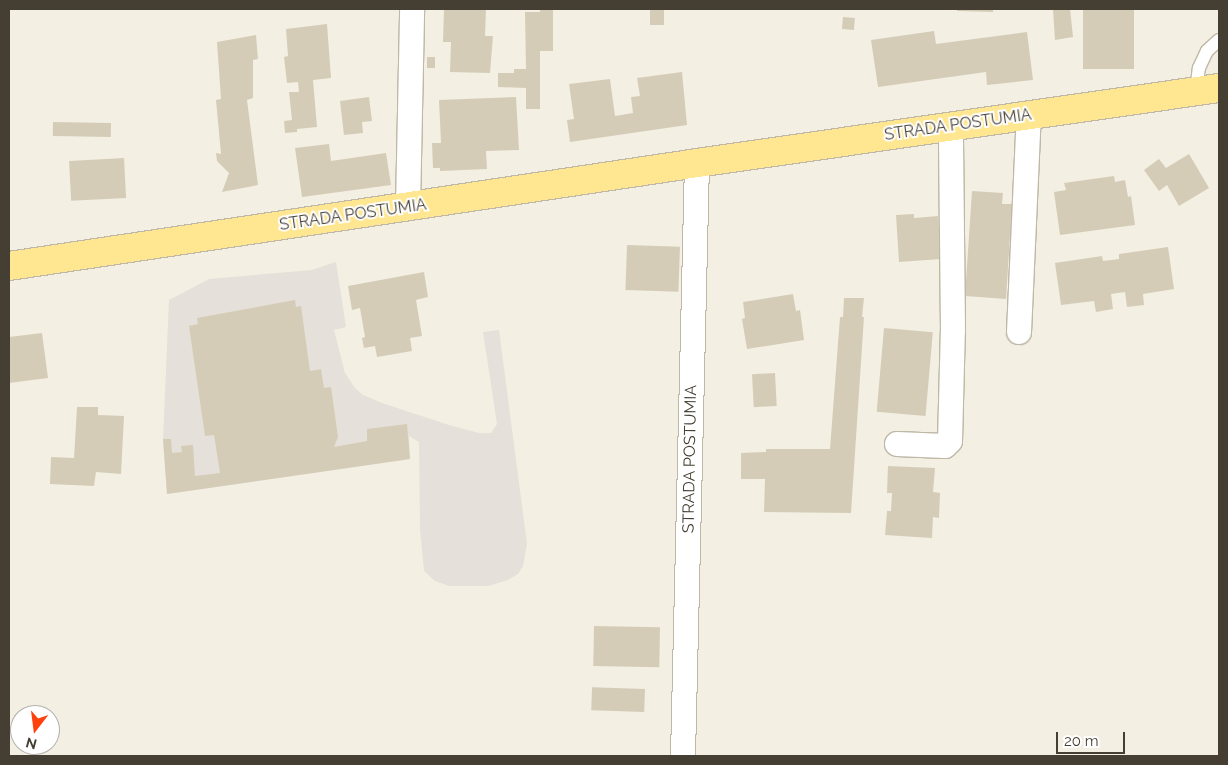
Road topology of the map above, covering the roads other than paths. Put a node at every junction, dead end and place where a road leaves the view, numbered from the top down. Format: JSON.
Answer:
{"nodes":[{"id":1,"x":412,"y":9,"type":"edge"},
{"id":2,"x":1219,"y":40,"type":"edge"},
{"id":3,"x":1208,"y":90,"type":"edge"},
{"id":4,"x":1029,"y":115,"type":"junction"},
{"id":5,"x":951,"y":126,"type":"junction"},
{"id":6,"x":697,"y":163,"type":"junction"},
{"id":7,"x":408,"y":207,"type":"junction"},
{"id":8,"x":9,"y":266,"type":"edge"},
{"id":9,"x":1019,"y":332,"type":"dead end"},
{"id":10,"x":897,"y":444,"type":"dead end"},
{"id":11,"x":683,"y":756,"type":"edge"}],
"edges":[{"from":1,"to":7,"type":"street"},
{"from":2,"to":3,"type":"lane"},
{"from":3,"to":4,"type":"main road","name":"STRADA POSTUMIA"},
{"from":4,"to":5,"type":"main road","name":"STRADA POSTUMIA"},
{"from":4,"to":9,"type":"street"},
{"from":5,"to":6,"type":"main road","name":"STRADA POSTUMIA"},
{"from":5,"to":10,"type":"street"},
{"from":6,"to":7,"type":"main road","name":"STRADA POSTUMIA"},
{"from":6,"to":11,"type":"street","name":"STRADA POSTUMIA"},
{"from":7,"to":8,"type":"main road","name":"STRADA POSTUMIA"}]}
